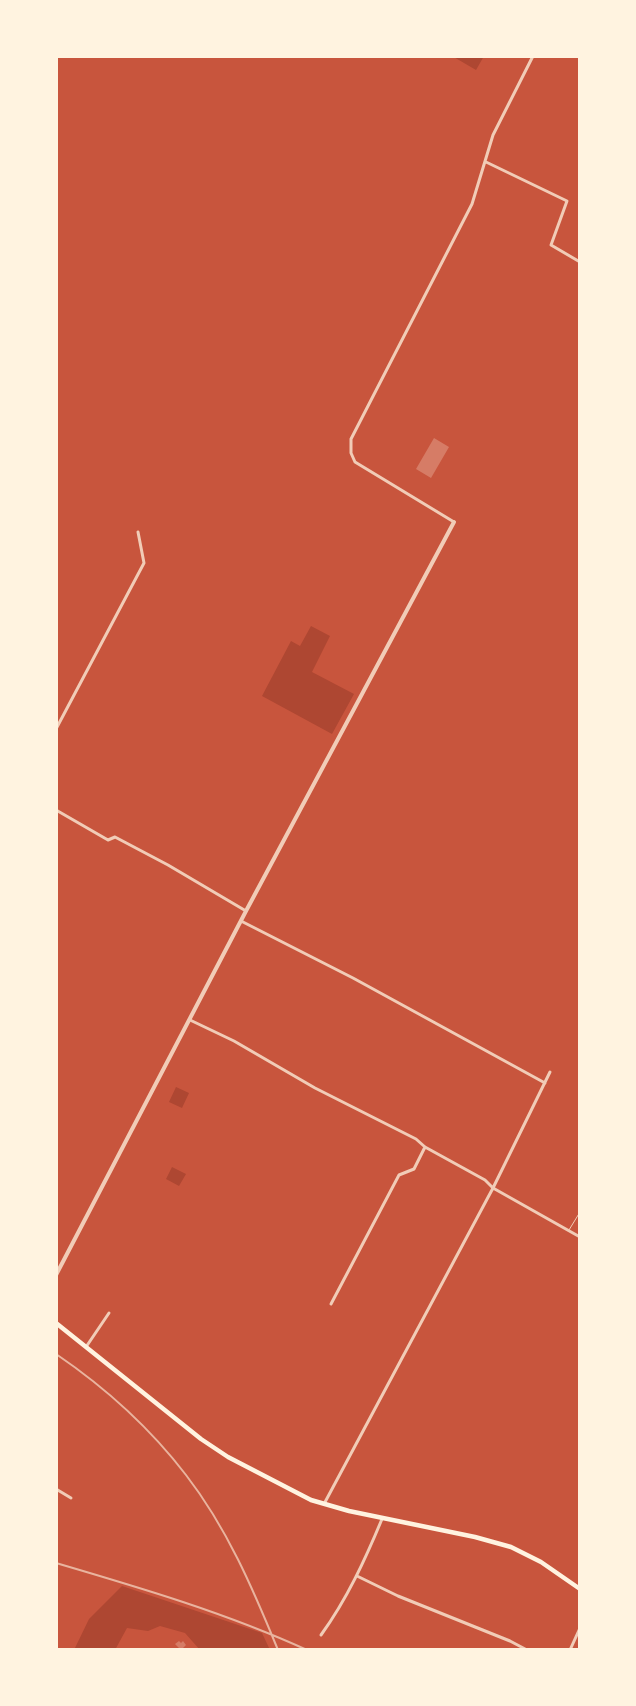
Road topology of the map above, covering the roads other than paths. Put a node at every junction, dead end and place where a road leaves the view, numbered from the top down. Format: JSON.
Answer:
{"nodes":[{"id":1,"x":533,"y":56,"type":"edge"},
{"id":2,"x":486,"y":162,"type":"junction"},
{"id":3,"x":580,"y":262,"type":"edge"},
{"id":4,"x":454,"y":522,"type":"joint"},
{"id":5,"x":138,"y":532,"type":"dead end"},
{"id":6,"x":56,"y":729,"type":"edge"},
{"id":7,"x":56,"y":810,"type":"edge"},
{"id":8,"x":246,"y":911,"type":"junction"},
{"id":9,"x":241,"y":921,"type":"junction"},
{"id":10,"x":190,"y":1020,"type":"junction"},
{"id":11,"x":550,"y":1072,"type":"dead end"},
{"id":12,"x":545,"y":1083,"type":"junction"},
{"id":13,"x":425,"y":1147,"type":"junction"},
{"id":14,"x":493,"y":1188,"type":"junction"},
{"id":15,"x":580,"y":1212,"type":"edge"},
{"id":16,"x":568,"y":1230,"type":"junction"},
{"id":17,"x":580,"y":1237,"type":"edge"},
{"id":18,"x":56,"y":1275,"type":"edge"},
{"id":19,"x":332,"y":1304,"type":"dead end"},
{"id":20,"x":108,"y":1313,"type":"dead end"},
{"id":21,"x":56,"y":1323,"type":"edge"},
{"id":22,"x":86,"y":1347,"type":"junction"},
{"id":23,"x":56,"y":1489,"type":"edge"},
{"id":24,"x":71,"y":1498,"type":"dead end"},
{"id":25,"x":324,"y":1504,"type":"junction"},
{"id":26,"x":382,"y":1519,"type":"junction"},
{"id":27,"x":357,"y":1576,"type":"junction"},
{"id":28,"x":580,"y":1589,"type":"edge"},
{"id":29,"x":580,"y":1628,"type":"edge"},
{"id":30,"x":321,"y":1636,"type":"dead end"},
{"id":31,"x":527,"y":1650,"type":"edge"},
{"id":32,"x":570,"y":1650,"type":"edge"}],
"edges":[{"from":1,"to":2,"type":"street"},
{"from":2,"to":3,"type":"street"},
{"from":2,"to":4,"type":"street"},
{"from":4,"to":8,"type":"street"},
{"from":5,"to":6,"type":"street"},
{"from":7,"to":8,"type":"street"},
{"from":8,"to":9,"type":"street"},
{"from":9,"to":10,"type":"street"},
{"from":9,"to":12,"type":"street"},
{"from":10,"to":13,"type":"street"},
{"from":10,"to":18,"type":"street"},
{"from":11,"to":12,"type":"street"},
{"from":12,"to":14,"type":"street"},
{"from":13,"to":14,"type":"street"},
{"from":13,"to":19,"type":"street"},
{"from":14,"to":16,"type":"street"},
{"from":14,"to":25,"type":"street"},
{"from":15,"to":16,"type":"lane"},
{"from":16,"to":17,"type":"street"},
{"from":20,"to":22,"type":"street"},
{"from":21,"to":22,"type":"main road"},
{"from":22,"to":25,"type":"main road"},
{"from":23,"to":24,"type":"street"},
{"from":25,"to":26,"type":"main road"},
{"from":26,"to":27,"type":"street"},
{"from":26,"to":28,"type":"main road"},
{"from":27,"to":30,"type":"street"},
{"from":27,"to":31,"type":"street"},
{"from":29,"to":32,"type":"street"}]}
